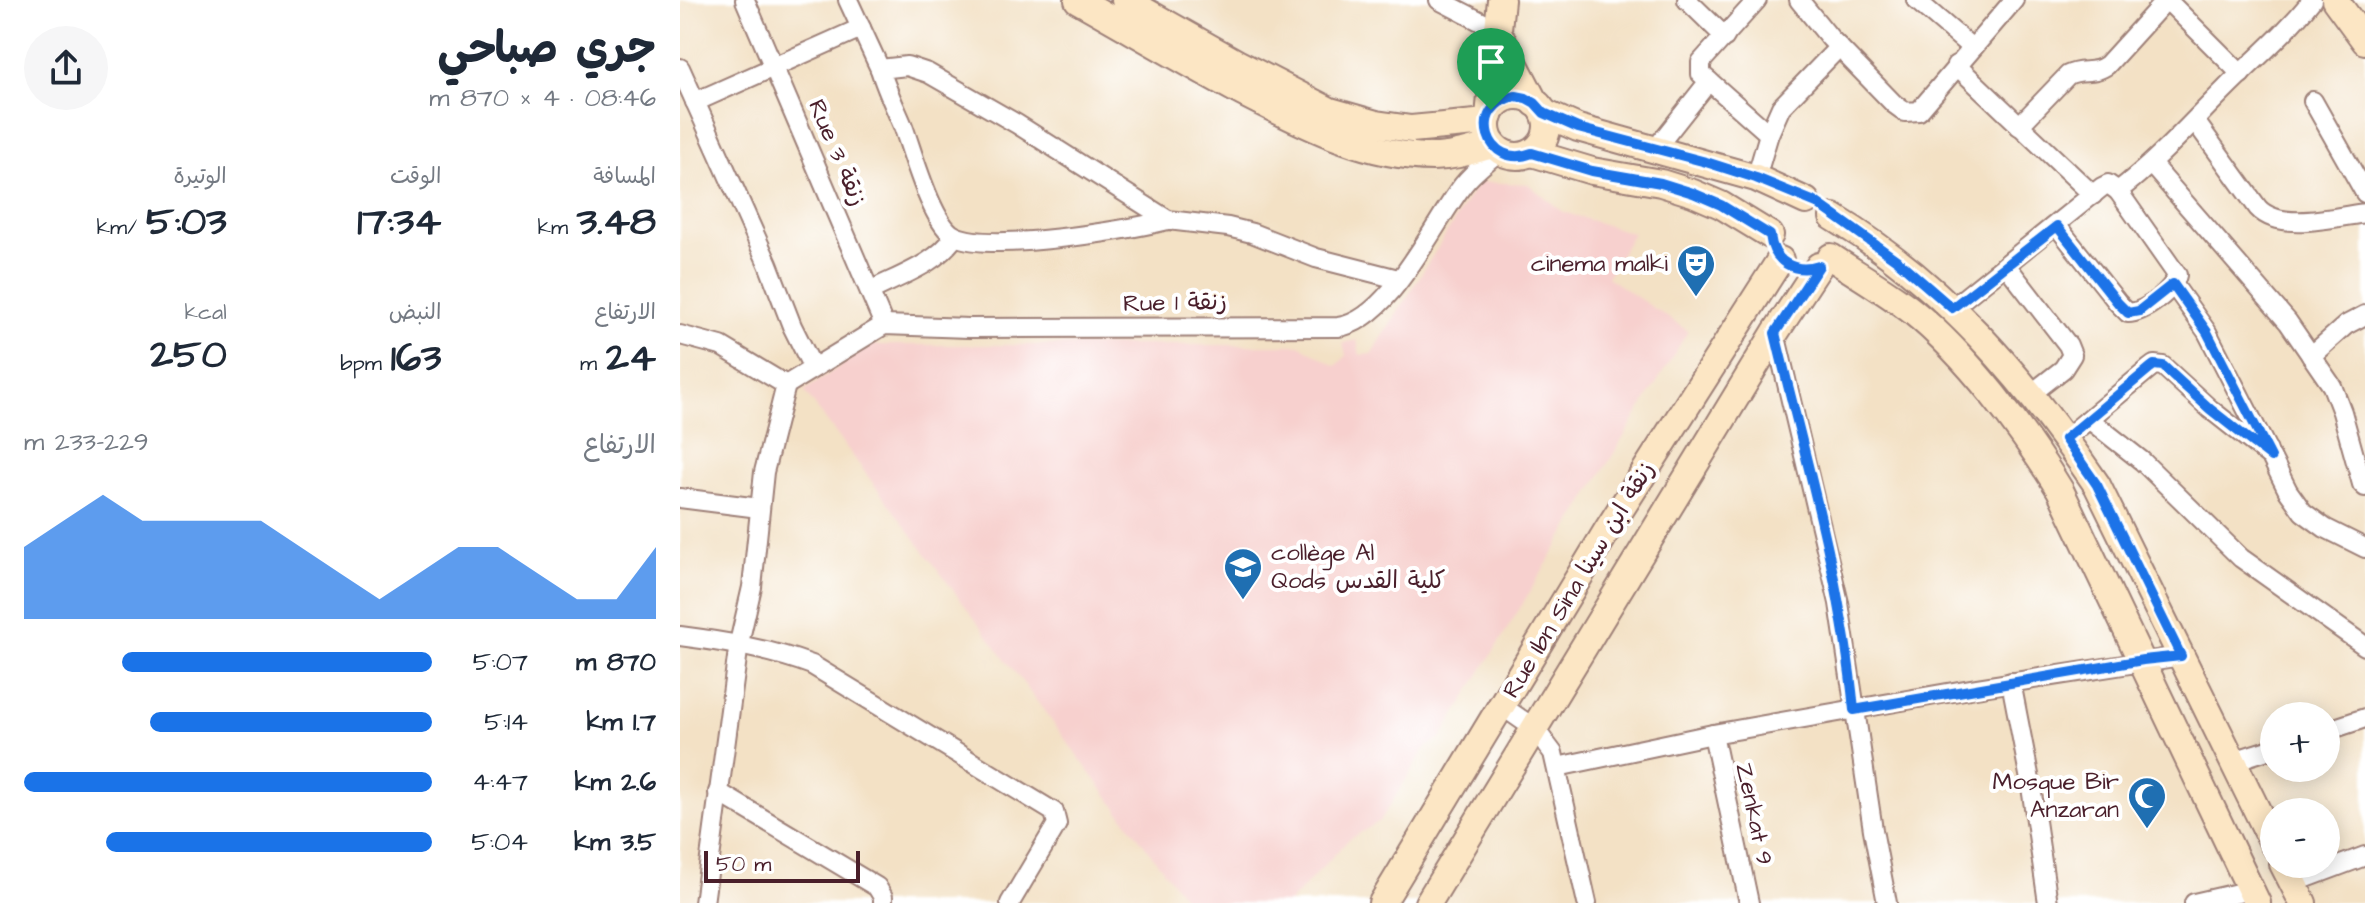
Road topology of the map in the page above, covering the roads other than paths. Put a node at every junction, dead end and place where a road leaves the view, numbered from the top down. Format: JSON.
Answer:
{"nodes":[{"id":1,"x":745,"y":0,"type":"edge"},
{"id":2,"x":848,"y":0,"type":"edge"},
{"id":3,"x":1078,"y":0,"type":"edge"},
{"id":4,"x":1125,"y":0,"type":"edge"},
{"id":5,"x":1439,"y":0,"type":"edge"},
{"id":6,"x":1501,"y":0,"type":"edge"},
{"id":7,"x":1687,"y":0,"type":"edge"},
{"id":8,"x":1757,"y":0,"type":"edge"},
{"id":9,"x":1799,"y":0,"type":"edge"},
{"id":10,"x":1916,"y":0,"type":"edge"},
{"id":11,"x":2014,"y":0,"type":"edge"},
{"id":12,"x":2166,"y":0,"type":"edge"},
{"id":13,"x":2312,"y":0,"type":"edge"},
{"id":14,"x":2340,"y":1,"type":"edge"},
{"id":15,"x":861,"y":28,"type":"junction"},
{"id":16,"x":1497,"y":30,"type":"junction"},
{"id":17,"x":1725,"y":37,"type":"junction"},
{"id":18,"x":2365,"y":41,"type":"edge"},
{"id":19,"x":1839,"y":47,"type":"junction"},
{"id":20,"x":1972,"y":48,"type":"junction"},
{"id":21,"x":1956,"y":65,"type":"junction"},
{"id":22,"x":773,"y":67,"type":"junction"},
{"id":23,"x":680,"y":68,"type":"edge"},
{"id":24,"x":880,"y":69,"type":"junction"},
{"id":25,"x":2241,"y":74,"type":"junction"},
{"id":26,"x":1709,"y":81,"type":"junction"},
{"id":27,"x":2313,"y":101,"type":"dead end"},
{"id":28,"x":695,"y":102,"type":"junction"},
{"id":29,"x":1539,"y":108,"type":"junction"},
{"id":30,"x":2195,"y":121,"type":"junction"},
{"id":31,"x":2019,"y":126,"type":"junction"},
{"id":32,"x":1492,"y":133,"type":"junction"},
{"id":33,"x":1769,"y":134,"type":"junction"},
{"id":34,"x":1656,"y":148,"type":"junction"},
{"id":35,"x":1532,"y":153,"type":"junction"},
{"id":36,"x":2152,"y":165,"type":"junction"},
{"id":37,"x":1756,"y":178,"type":"junction"},
{"id":38,"x":2118,"y":191,"type":"junction"},
{"id":39,"x":2365,"y":193,"type":"edge"},
{"id":40,"x":2093,"y":195,"type":"junction"},
{"id":41,"x":1806,"y":201,"type":"junction"},
{"id":42,"x":2365,"y":213,"type":"edge"},
{"id":43,"x":1833,"y":217,"type":"junction"},
{"id":44,"x":1168,"y":220,"type":"junction"},
{"id":45,"x":2057,"y":226,"type":"junction"},
{"id":46,"x":955,"y":236,"type":"junction"},
{"id":47,"x":1775,"y":248,"type":"junction"},
{"id":48,"x":1825,"y":261,"type":"junction"},
{"id":49,"x":2006,"y":265,"type":"junction"},
{"id":50,"x":1398,"y":279,"type":"junction"},
{"id":51,"x":2173,"y":284,"type":"junction"},
{"id":52,"x":870,"y":291,"type":"junction"},
{"id":53,"x":1952,"y":308,"type":"junction"},
{"id":54,"x":2365,"y":315,"type":"edge"},
{"id":55,"x":884,"y":325,"type":"junction"},
{"id":56,"x":1775,"y":333,"type":"junction"},
{"id":57,"x":680,"y":335,"type":"edge"},
{"id":58,"x":2311,"y":356,"type":"junction"},
{"id":59,"x":813,"y":368,"type":"junction"},
{"id":60,"x":786,"y":385,"type":"junction"},
{"id":61,"x":2031,"y":394,"type":"junction"},
{"id":62,"x":2090,"y":420,"type":"junction"},
{"id":63,"x":2065,"y":439,"type":"junction"},
{"id":64,"x":2358,"y":450,"type":"edge"},
{"id":65,"x":2271,"y":457,"type":"junction"},
{"id":66,"x":2365,"y":487,"type":"edge"},
{"id":67,"x":680,"y":498,"type":"edge"},
{"id":68,"x":759,"y":508,"type":"junction"},
{"id":69,"x":2365,"y":548,"type":"edge"},
{"id":70,"x":680,"y":636,"type":"edge"},
{"id":71,"x":739,"y":643,"type":"junction"},
{"id":72,"x":2365,"y":646,"type":"edge"},
{"id":73,"x":2181,"y":656,"type":"junction"},
{"id":74,"x":2143,"y":660,"type":"junction"},
{"id":75,"x":2011,"y":682,"type":"junction"},
{"id":76,"x":1502,"y":706,"type":"junction"},
{"id":77,"x":1854,"y":710,"type":"junction"},
{"id":78,"x":2365,"y":718,"type":"edge"},
{"id":79,"x":2340,"y":726,"type":"edge"},
{"id":80,"x":1535,"y":729,"type":"junction"},
{"id":81,"x":1713,"y":734,"type":"junction"},
{"id":82,"x":2260,"y":752,"type":"edge"},
{"id":83,"x":2233,"y":761,"type":"junction"},
{"id":84,"x":1557,"y":767,"type":"junction"},
{"id":85,"x":718,"y":792,"type":"junction"},
{"id":86,"x":2260,"y":816,"type":"edge"},
{"id":87,"x":2365,"y":856,"type":"edge"},
{"id":88,"x":2293,"y":883,"type":"edge"},
{"id":89,"x":2254,"y":897,"type":"edge"},
{"id":90,"x":704,"y":903,"type":"edge"},
{"id":91,"x":883,"y":903,"type":"edge"},
{"id":92,"x":1010,"y":903,"type":"edge"},
{"id":93,"x":1382,"y":903,"type":"edge"},
{"id":94,"x":1428,"y":903,"type":"edge"},
{"id":95,"x":1587,"y":903,"type":"edge"},
{"id":96,"x":1749,"y":903,"type":"edge"},
{"id":97,"x":1887,"y":903,"type":"edge"},
{"id":98,"x":2048,"y":903,"type":"edge"},
{"id":99,"x":2194,"y":903,"type":"edge"}],
"edges":[{"from":1,"to":22,"type":"street","name":"Rue 3 زنقة"},
{"from":2,"to":15,"type":"street"},
{"from":3,"to":32,"type":"main road"},
{"from":4,"to":32,"type":"main road"},
{"from":5,"to":16,"type":"street"},
{"from":6,"to":16,"type":"main road"},
{"from":7,"to":17,"type":"street"},
{"from":8,"to":17,"type":"street"},
{"from":9,"to":19,"type":"street"},
{"from":10,"to":20,"type":"street"},
{"from":11,"to":20,"type":"street"},
{"from":12,"to":25,"type":"street"},
{"from":12,"to":31,"type":"street"},
{"from":13,"to":25,"type":"street"},
{"from":14,"to":18,"type":"main road"},
{"from":15,"to":22,"type":"street"},
{"from":15,"to":24,"type":"street"},
{"from":16,"to":29,"type":"main road"},
{"from":16,"to":32,"type":"main road"},
{"from":17,"to":26,"type":"street"},
{"from":19,"to":21,"type":"street"},
{"from":19,"to":33,"type":"street"},
{"from":20,"to":21,"type":"street"},
{"from":21,"to":31,"type":"street"},
{"from":22,"to":28,"type":"street"},
{"from":22,"to":52,"type":"street","name":"Rue 3 زنقة"},
{"from":23,"to":28,"type":"street"},
{"from":24,"to":44,"type":"street"},
{"from":24,"to":46,"type":"street"},
{"from":25,"to":30,"type":"street"},
{"from":26,"to":33,"type":"street"},
{"from":26,"to":34,"type":"street"},
{"from":27,"to":39,"type":"street"},
{"from":28,"to":59,"type":"street"},
{"from":29,"to":32,"type":"main road"},
{"from":29,"to":34,"type":"main road"},
{"from":29,"to":35,"type":"main road"},
{"from":30,"to":36,"type":"street"},
{"from":30,"to":42,"type":"street"},
{"from":31,"to":40,"type":"street"},
{"from":32,"to":35,"type":"main road"},
{"from":32,"to":50,"type":"street","name":"Rue 1 زنقة"},
{"from":33,"to":37,"type":"street"},
{"from":34,"to":37,"type":"main road"},
{"from":35,"to":47,"type":"main road"},
{"from":36,"to":38,"type":"street"},
{"from":36,"to":58,"type":"street"},
{"from":37,"to":41,"type":"main road"},
{"from":38,"to":40,"type":"street"},
{"from":38,"to":51,"type":"street"},
{"from":40,"to":45,"type":"street"},
{"from":41,"to":43,"type":"main road"},
{"from":41,"to":47,"type":"main road"},
{"from":43,"to":48,"type":"main road"},
{"from":43,"to":53,"type":"main road"},
{"from":44,"to":46,"type":"street"},
{"from":44,"to":50,"type":"street"},
{"from":45,"to":49,"type":"street"},
{"from":45,"to":51,"type":"street"},
{"from":46,"to":52,"type":"street"},
{"from":47,"to":48,"type":"main road"},
{"from":47,"to":76,"type":"main road","name":"Rue Ibn Sina زنقة ابن سينا"},
{"from":48,"to":56,"type":"main road","name":"Rue Ibn Sina زنقة ابن سينا"},
{"from":48,"to":74,"type":"main road"},
{"from":49,"to":53,"type":"street"},
{"from":49,"to":61,"type":"street"},
{"from":50,"to":55,"type":"street","name":"Rue 1 زنقة"},
{"from":51,"to":65,"type":"street"},
{"from":52,"to":55,"type":"street","name":"Rue 3 زنقة"},
{"from":53,"to":61,"type":"main road"},
{"from":54,"to":58,"type":"street"},
{"from":55,"to":59,"type":"street"},
{"from":56,"to":77,"type":"street"},
{"from":56,"to":80,"type":"main road","name":"Rue Ibn Sina زنقة ابن سينا"},
{"from":57,"to":60,"type":"street"},
{"from":58,"to":64,"type":"street"},
{"from":59,"to":60,"type":"street"},
{"from":60,"to":68,"type":"street"},
{"from":61,"to":63,"type":"main road"},
{"from":62,"to":63,"type":"street"},
{"from":62,"to":65,"type":"street"},
{"from":62,"to":72,"type":"street"},
{"from":63,"to":73,"type":"main road"},
{"from":64,"to":66,"type":"street"},
{"from":65,"to":69,"type":"street"},
{"from":67,"to":68,"type":"street"},
{"from":68,"to":71,"type":"street"},
{"from":70,"to":71,"type":"street"},
{"from":71,"to":85,"type":"street"},
{"from":71,"to":92,"type":"street"},
{"from":73,"to":74,"type":"street"},
{"from":73,"to":83,"type":"main road"},
{"from":74,"to":75,"type":"street"},
{"from":74,"to":89,"type":"main road"},
{"from":75,"to":77,"type":"street"},
{"from":75,"to":98,"type":"street"},
{"from":76,"to":80,"type":"street"},
{"from":76,"to":93,"type":"main road","name":"Rue Ibn Sina زنقة ابن سينا"},
{"from":77,"to":81,"type":"street"},
{"from":77,"to":97,"type":"street"},
{"from":78,"to":79,"type":"street"},
{"from":80,"to":84,"type":"street"},
{"from":80,"to":94,"type":"main road","name":"Rue Ibn Sina زنقة ابن سينا"},
{"from":81,"to":84,"type":"street"},
{"from":81,"to":96,"type":"street","name":"Zenkat 9"},
{"from":82,"to":83,"type":"street"},
{"from":83,"to":86,"type":"main road"},
{"from":84,"to":95,"type":"street"},
{"from":85,"to":90,"type":"street"},
{"from":85,"to":91,"type":"street"},
{"from":87,"to":88,"type":"street"},
{"from":89,"to":99,"type":"street"}]}
